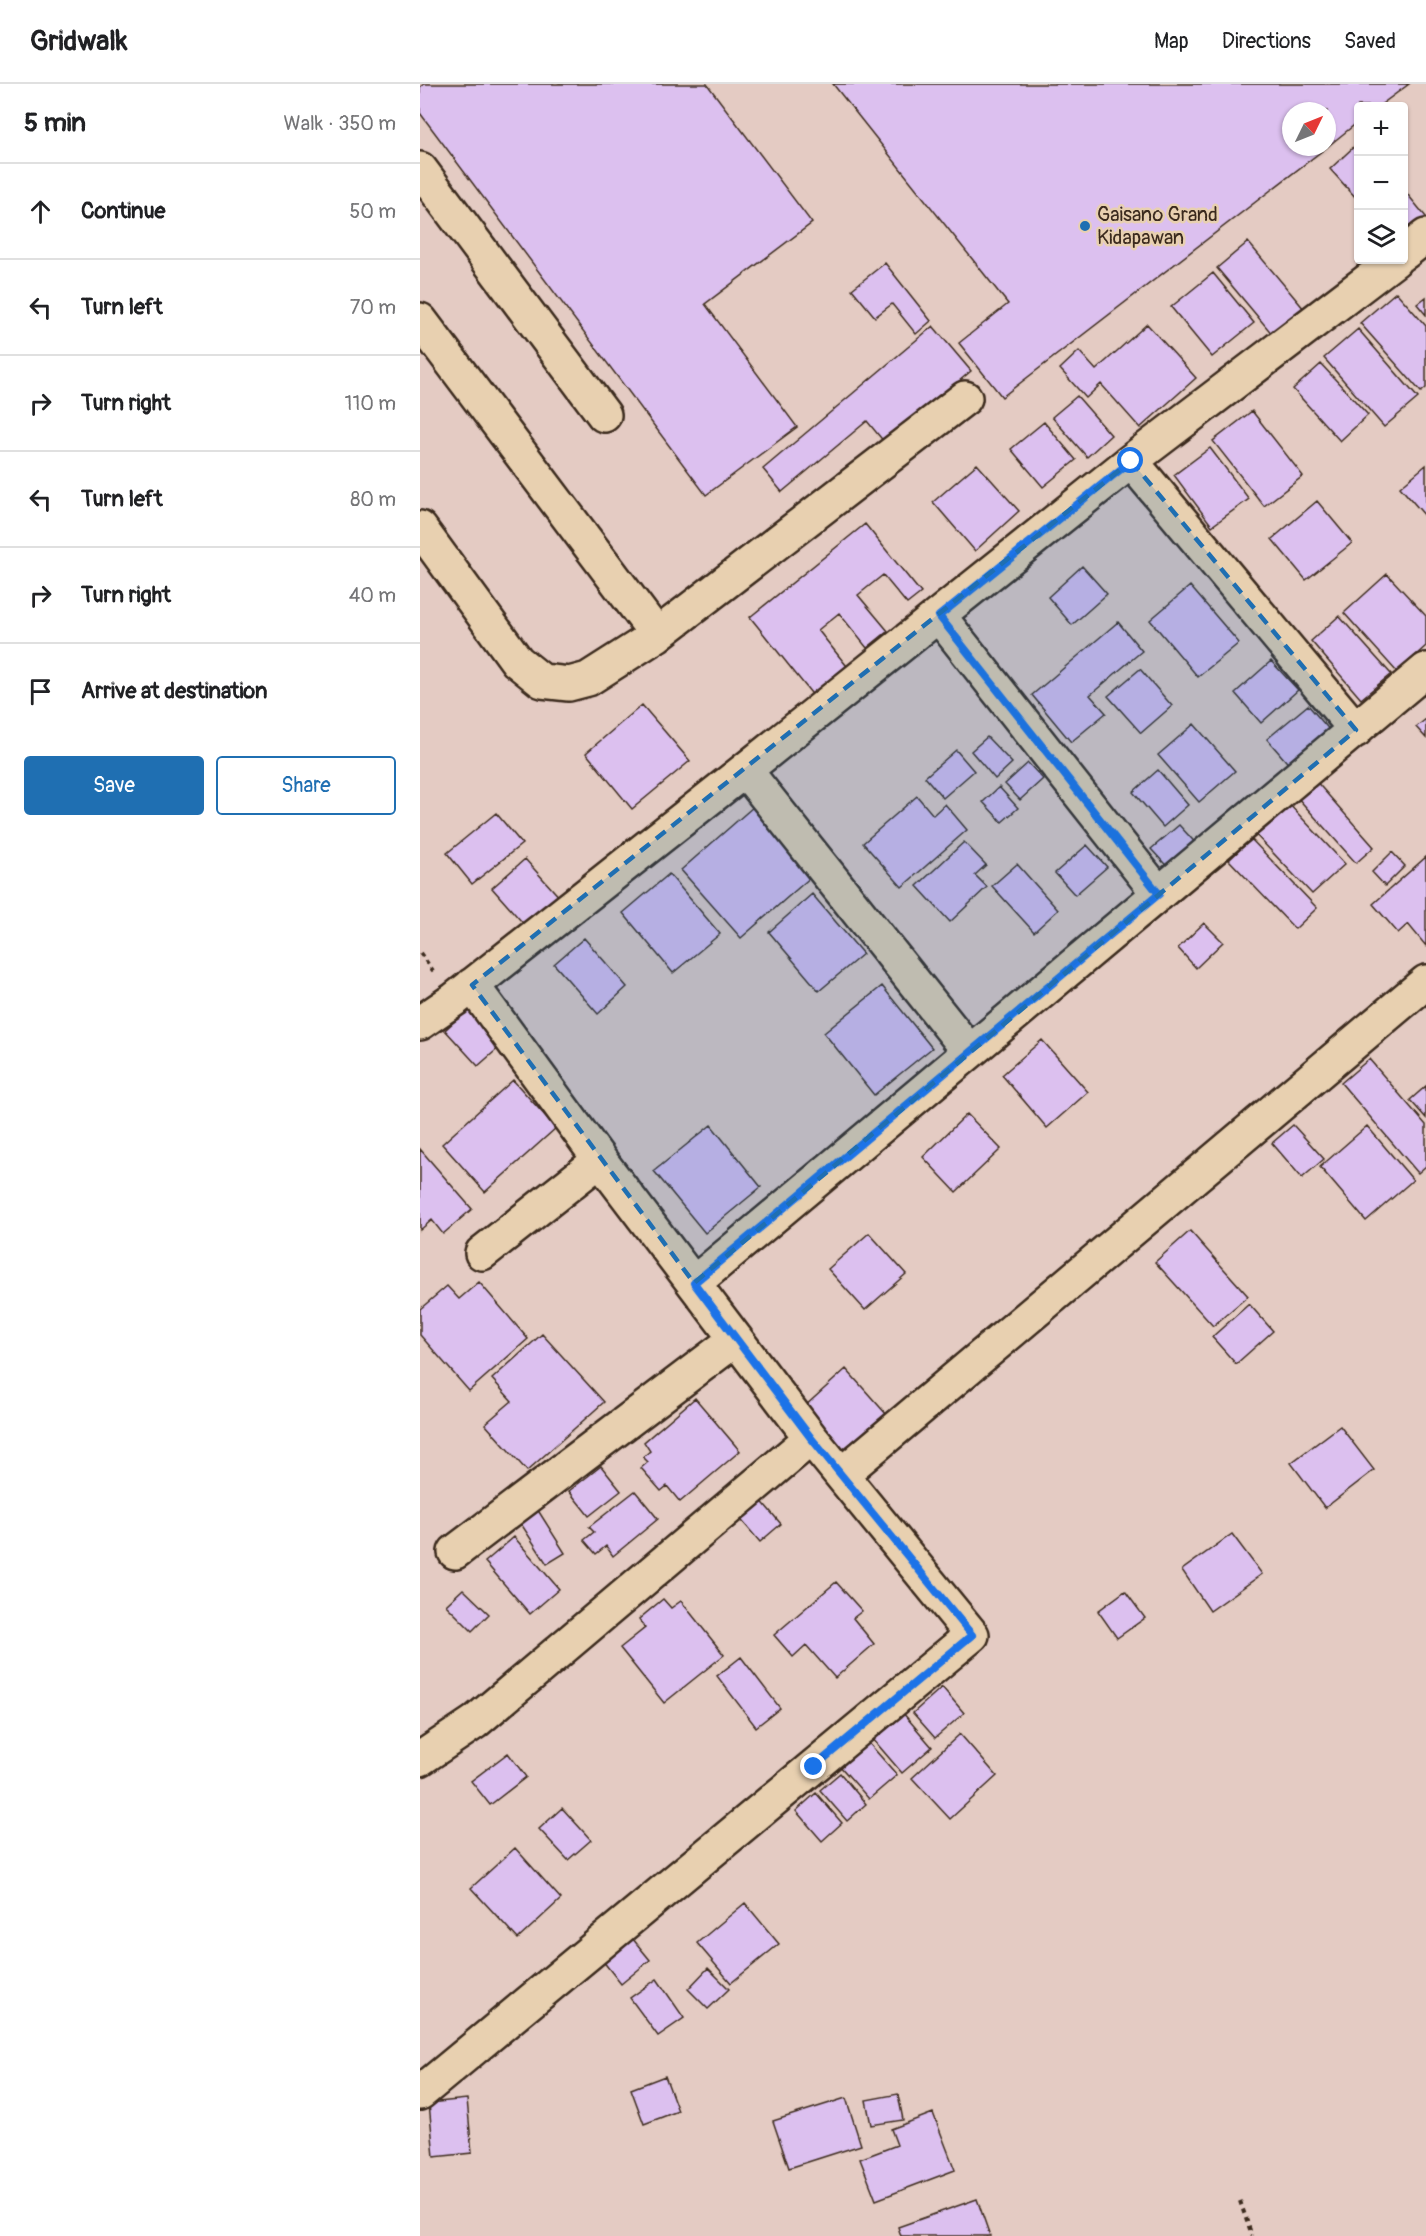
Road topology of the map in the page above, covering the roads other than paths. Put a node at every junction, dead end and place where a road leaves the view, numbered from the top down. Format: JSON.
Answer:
{"nodes":[{"id":1,"x":420,"y":169,"type":"edge"},
{"id":2,"x":1426,"y":236,"type":"edge"},
{"id":3,"x":1408,"y":250,"type":"edge"},
{"id":4,"x":1390,"y":264,"type":"edge"},
{"id":5,"x":420,"y":320,"type":"edge"},
{"id":6,"x":965,"y":398,"type":"dead end"},
{"id":7,"x":604,"y":415,"type":"dead end"},
{"id":8,"x":1131,"y":461,"type":"junction"},
{"id":9,"x":420,"y":528,"type":"edge"},
{"id":10,"x":939,"y":616,"type":"junction"},
{"id":11,"x":657,"y":635,"type":"junction"},
{"id":12,"x":1426,"y":670,"type":"edge"},
{"id":13,"x":1356,"y":730,"type":"junction"},
{"id":14,"x":745,"y":770,"type":"junction"},
{"id":15,"x":1159,"y":894,"type":"junction"},
{"id":16,"x":1426,"y":982,"type":"edge"},
{"id":17,"x":472,"y":986,"type":"junction"},
{"id":18,"x":420,"y":1023,"type":"edge"},
{"id":19,"x":969,"y":1051,"type":"junction"},
{"id":20,"x":600,"y":1160,"type":"junction"},
{"id":21,"x":482,"y":1253,"type":"dead end"},
{"id":22,"x":694,"y":1283,"type":"junction"},
{"id":23,"x":736,"y":1339,"type":"junction"},
{"id":24,"x":811,"y":1438,"type":"junction"},
{"id":25,"x":842,"y":1474,"type":"junction"},
{"id":26,"x":455,"y":1552,"type":"dead end"},
{"id":27,"x":420,"y":1759,"type":"edge"},
{"id":28,"x":420,"y":2093,"type":"edge"}],
"edges":[{"from":1,"to":7,"type":"street"},
{"from":2,"to":3,"type":"street"},
{"from":4,"to":8,"type":"street"},
{"from":5,"to":11,"type":"street"},
{"from":6,"to":11,"type":"street"},
{"from":8,"to":10,"type":"street"},
{"from":8,"to":13,"type":"street"},
{"from":9,"to":11,"type":"street"},
{"from":10,"to":14,"type":"street"},
{"from":10,"to":15,"type":"street"},
{"from":12,"to":13,"type":"street"},
{"from":13,"to":15,"type":"street"},
{"from":14,"to":17,"type":"street"},
{"from":14,"to":19,"type":"street"},
{"from":15,"to":19,"type":"street"},
{"from":16,"to":25,"type":"street"},
{"from":17,"to":18,"type":"street"},
{"from":17,"to":20,"type":"street"},
{"from":19,"to":22,"type":"street"},
{"from":20,"to":21,"type":"street"},
{"from":20,"to":22,"type":"street"},
{"from":22,"to":23,"type":"street"},
{"from":23,"to":24,"type":"street"},
{"from":23,"to":26,"type":"street"},
{"from":24,"to":25,"type":"street"},
{"from":24,"to":27,"type":"street"},
{"from":25,"to":28,"type":"street"}]}
